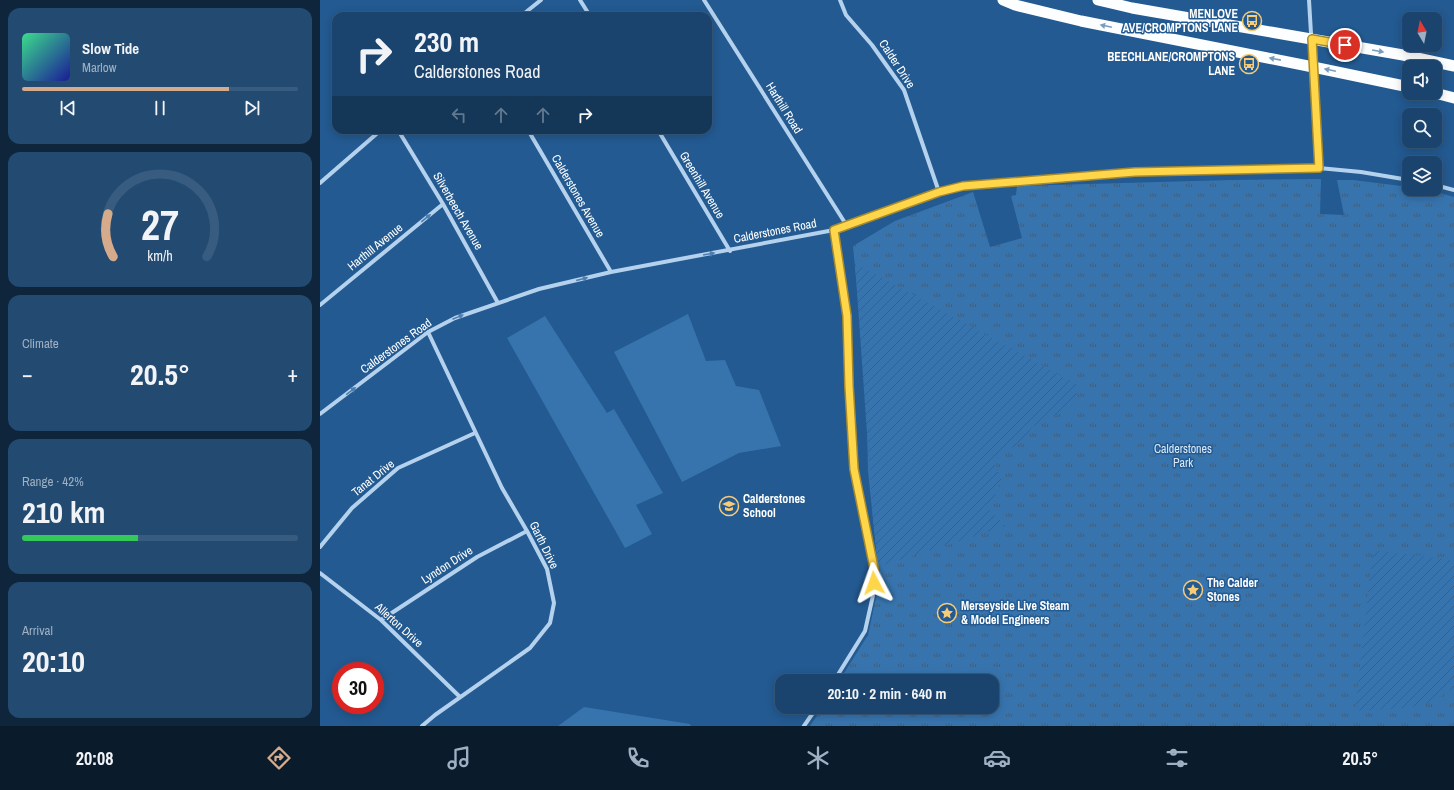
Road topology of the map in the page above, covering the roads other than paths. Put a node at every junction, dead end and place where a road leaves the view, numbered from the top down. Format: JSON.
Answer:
{"nodes":[{"id":1,"x":541,"y":0,"type":"edge"},
{"id":2,"x":580,"y":0,"type":"edge"},
{"id":3,"x":704,"y":0,"type":"edge"},
{"id":4,"x":840,"y":0,"type":"edge"},
{"id":5,"x":1003,"y":0,"type":"edge"},
{"id":6,"x":1098,"y":0,"type":"edge"},
{"id":7,"x":1309,"y":0,"type":"edge"},
{"id":8,"x":526,"y":12,"type":"edge"},
{"id":9,"x":588,"y":12,"type":"edge"},
{"id":10,"x":712,"y":12,"type":"edge"},
{"id":11,"x":712,"y":13,"type":"edge"},
{"id":12,"x":1312,"y":39,"type":"junction"},
{"id":13,"x":1454,"y":66,"type":"edge"},
{"id":14,"x":1313,"y":67,"type":"junction"},
{"id":15,"x":1402,"y":86,"type":"edge"},
{"id":16,"x":1442,"y":95,"type":"edge"},
{"id":17,"x":1454,"y":98,"type":"edge"},
{"id":18,"x":376,"y":134,"type":"edge"},
{"id":19,"x":400,"y":134,"type":"edge"},
{"id":20,"x":530,"y":134,"type":"edge"},
{"id":21,"x":660,"y":134,"type":"edge"},
{"id":22,"x":1319,"y":168,"type":"junction"},
{"id":23,"x":1402,"y":179,"type":"edge"},
{"id":24,"x":320,"y":183,"type":"edge"},
{"id":25,"x":1442,"y":187,"type":"edge"},
{"id":26,"x":1454,"y":190,"type":"edge"},
{"id":27,"x":939,"y":192,"type":"junction"},
{"id":28,"x":443,"y":204,"type":"junction"},
{"id":29,"x":847,"y":226,"type":"junction"},
{"id":30,"x":834,"y":230,"type":"junction"},
{"id":31,"x":730,"y":251,"type":"junction"},
{"id":32,"x":611,"y":272,"type":"junction"},
{"id":33,"x":498,"y":303,"type":"junction"},
{"id":34,"x":320,"y":305,"type":"edge"},
{"id":35,"x":428,"y":332,"type":"junction"},
{"id":36,"x":320,"y":414,"type":"edge"},
{"id":37,"x":475,"y":433,"type":"junction"},
{"id":38,"x":527,"y":531,"type":"junction"},
{"id":39,"x":320,"y":547,"type":"edge"},
{"id":40,"x":320,"y":573,"type":"edge"},
{"id":41,"x":381,"y":620,"type":"junction"},
{"id":42,"x":838,"y":674,"type":"edge"},
{"id":43,"x":460,"y":697,"type":"junction"},
{"id":44,"x":812,"y":714,"type":"edge"},
{"id":45,"x":422,"y":726,"type":"edge"},
{"id":46,"x":804,"y":726,"type":"edge"}],
"edges":[{"from":1,"to":8,"type":"street"},
{"from":2,"to":9,"type":"street"},
{"from":3,"to":10,"type":"street","name":"Harthill Road"},
{"from":4,"to":27,"type":"street","name":"Calder Drive"},
{"from":14,"to":5,"type":"highway","one_way":true},
{"from":6,"to":12,"type":"highway"},
{"from":7,"to":12,"type":"street"},
{"from":11,"to":29,"type":"street","name":"Harthill Road"},
{"from":12,"to":13,"type":"highway","one_way":true},
{"from":12,"to":14,"type":"street"},
{"from":15,"to":14,"type":"highway","one_way":true},
{"from":14,"to":22,"type":"street"},
{"from":16,"to":17,"type":"highway"},
{"from":18,"to":24,"type":"street"},
{"from":19,"to":28,"type":"street","name":"Silverbeech Avenue"},
{"from":20,"to":32,"type":"street","name":"Calderstones Avenue"},
{"from":21,"to":31,"type":"street","name":"Greenhill Avenue"},
{"from":22,"to":23,"type":"street","name":"Calderstones Road"},
{"from":22,"to":27,"type":"street","name":"Calderstones Road"},
{"from":25,"to":26,"type":"street"},
{"from":27,"to":29,"type":"street","name":"Calderstones Road"},
{"from":28,"to":33,"type":"street","name":"Silverbeech Avenue"},
{"from":34,"to":28,"type":"street","name":"Harthill Avenue","one_way":true},
{"from":29,"to":30,"type":"street","name":"Calderstones Road"},
{"from":30,"to":31,"type":"street","name":"Calderstones Road"},
{"from":30,"to":42,"type":"street"},
{"from":32,"to":31,"type":"street","name":"Calderstones Road","one_way":true},
{"from":33,"to":32,"type":"street","name":"Calderstones Road","one_way":true},
{"from":35,"to":33,"type":"street","name":"Calderstones Road","one_way":true},
{"from":36,"to":35,"type":"street","name":"Calderstones Road","one_way":true},
{"from":35,"to":37,"type":"street","name":"Garth Drive"},
{"from":37,"to":38,"type":"street","name":"Garth Drive"},
{"from":37,"to":39,"type":"street","name":"Tanat Drive"},
{"from":38,"to":41,"type":"street","name":"Lyndon Drive"},
{"from":38,"to":43,"type":"street","name":"Garth Drive"},
{"from":40,"to":41,"type":"street","name":"Allerton Drive"},
{"from":41,"to":43,"type":"street","name":"Allerton Drive"},
{"from":43,"to":45,"type":"street","name":"Garth Drive"},
{"from":44,"to":46,"type":"street"}]}
